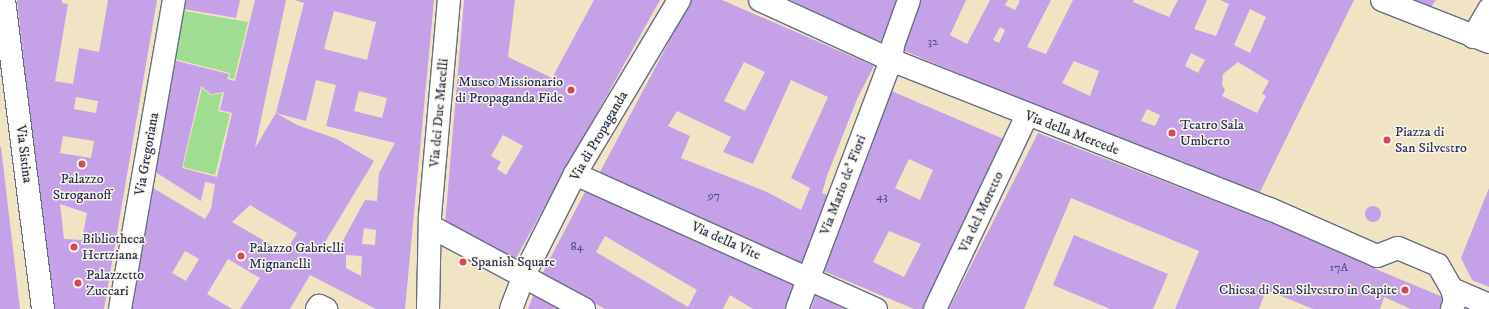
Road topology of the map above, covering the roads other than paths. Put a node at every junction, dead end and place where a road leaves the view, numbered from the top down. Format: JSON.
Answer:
{"nodes":[{"id":1,"x":4,"y":0,"type":"edge"},
{"id":2,"x":174,"y":0,"type":"edge"},
{"id":3,"x":449,"y":0,"type":"edge"},
{"id":4,"x":679,"y":0,"type":"edge"},
{"id":5,"x":760,"y":0,"type":"edge"},
{"id":6,"x":909,"y":0,"type":"edge"},
{"id":7,"x":1382,"y":0,"type":"edge"},
{"id":8,"x":1489,"y":9,"type":"edge"},
{"id":9,"x":1481,"y":39,"type":"edge"},
{"id":10,"x":891,"y":60,"type":"junction"},
{"id":11,"x":1027,"y":115,"type":"junction"},
{"id":12,"x":575,"y":174,"type":"junction"},
{"id":13,"x":430,"y":226,"type":"junction"},
{"id":14,"x":524,"y":274,"type":"junction"},
{"id":15,"x":808,"y":278,"type":"junction"},
{"id":16,"x":1452,"y":299,"type":"edge"},
{"id":17,"x":1489,"y":305,"type":"edge"},
{"id":18,"x":44,"y":309,"type":"edge"},
{"id":19,"x":120,"y":309,"type":"edge"},
{"id":20,"x":317,"y":309,"type":"edge"},
{"id":21,"x":326,"y":309,"type":"edge"},
{"id":22,"x":428,"y":309,"type":"edge"},
{"id":23,"x":511,"y":309,"type":"edge"},
{"id":24,"x":584,"y":309,"type":"edge"},
{"id":25,"x":796,"y":309,"type":"edge"},
{"id":26,"x":876,"y":309,"type":"edge"},
{"id":27,"x":935,"y":309,"type":"edge"}],
"edges":[{"from":1,"to":18,"type":"street","name":"Via Sistina"},
{"from":2,"to":19,"type":"street","name":"Via Gregoriana"},
{"from":3,"to":13,"type":"street","name":"Via dei Due Macelli"},
{"from":4,"to":12,"type":"street","name":"Via di Propaganda"},
{"from":5,"to":10,"type":"street","name":"Via della Mercede"},
{"from":6,"to":10,"type":"street"},
{"from":7,"to":9,"type":"street"},
{"from":8,"to":9,"type":"street"},
{"from":10,"to":11,"type":"street","name":"Via della Mercede"},
{"from":10,"to":15,"type":"street","name":"Via Mario de' Fiori"},
{"from":11,"to":16,"type":"street","name":"Via della Mercede"},
{"from":11,"to":27,"type":"street","name":"Via del Moretto"},
{"from":12,"to":14,"type":"street","name":"Via di Propaganda"},
{"from":12,"to":15,"type":"street","name":"Via della Vite"},
{"from":13,"to":14,"type":"street"},
{"from":13,"to":22,"type":"street"},
{"from":14,"to":23,"type":"street"},
{"from":14,"to":24,"type":"street"},
{"from":15,"to":25,"type":"street","name":"Via Mario de' Fiori"},
{"from":15,"to":26,"type":"street","name":"Via della Vite"},
{"from":16,"to":17,"type":"street"},
{"from":20,"to":21,"type":"street"}]}
